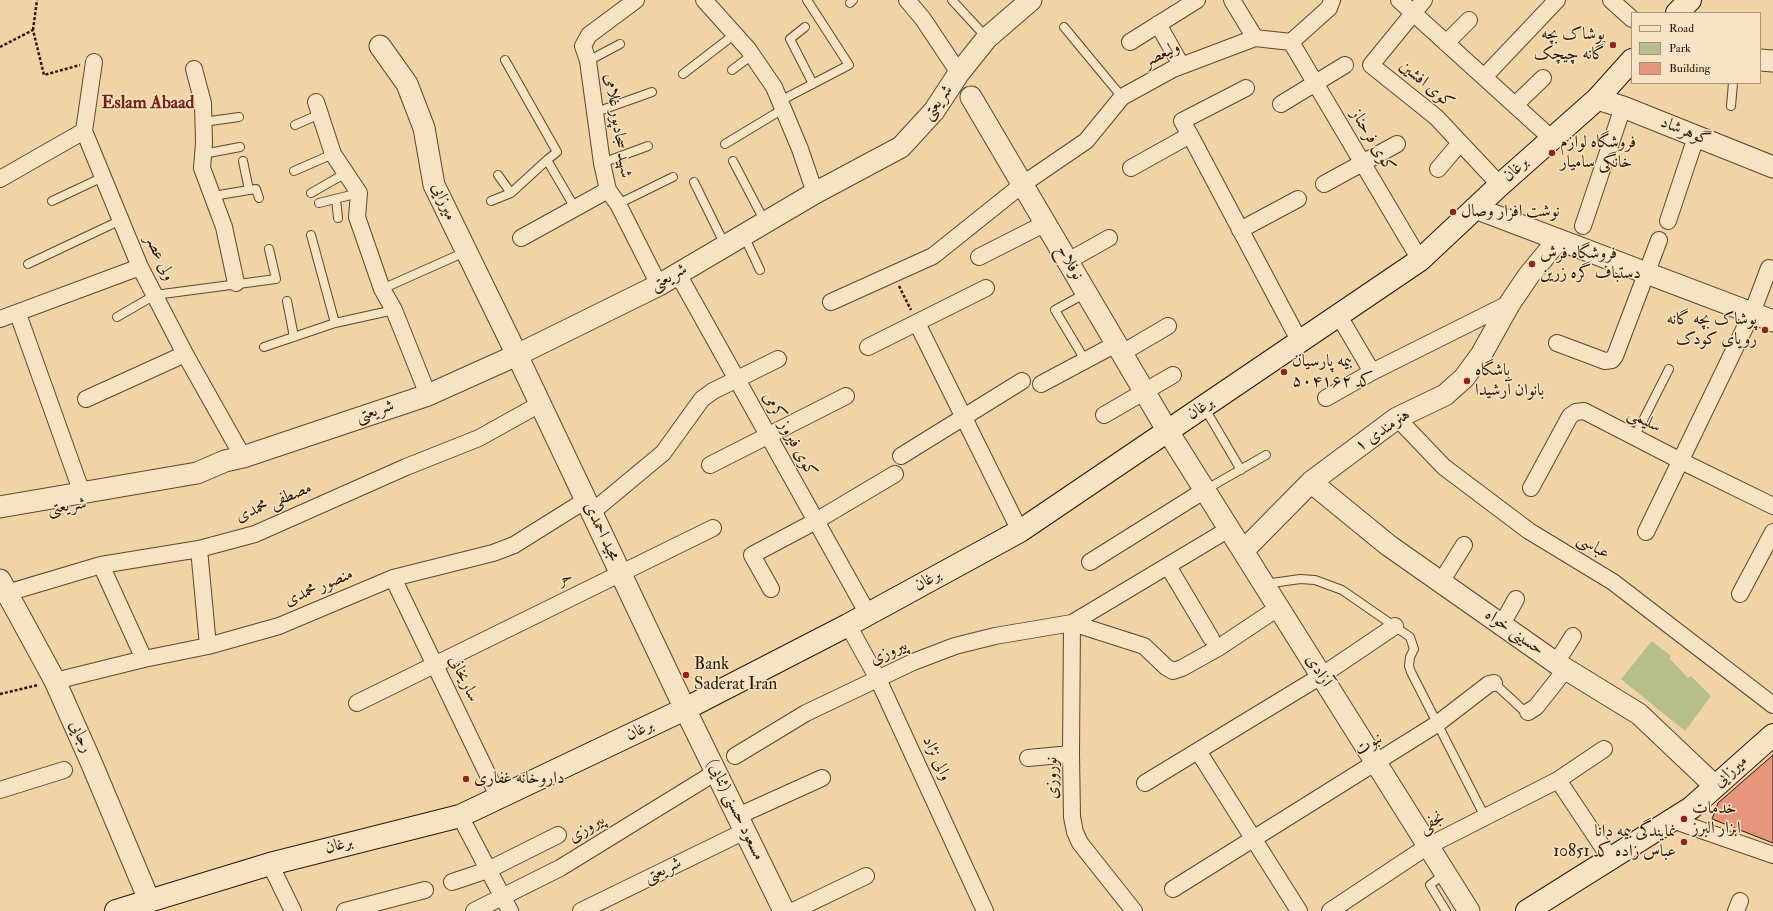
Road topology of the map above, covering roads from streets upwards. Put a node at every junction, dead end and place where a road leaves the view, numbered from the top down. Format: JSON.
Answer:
{"nodes":[{"id":1,"x":636,"y":0,"type":"edge"},
{"id":2,"x":704,"y":0,"type":"edge"},
{"id":3,"x":907,"y":0,"type":"edge"},
{"id":4,"x":1031,"y":0,"type":"edge"},
{"id":5,"x":1197,"y":0,"type":"edge"},
{"id":6,"x":1232,"y":0,"type":"edge"},
{"id":7,"x":1332,"y":0,"type":"edge"},
{"id":8,"x":1399,"y":0,"type":"edge"},
{"id":9,"x":1424,"y":0,"type":"edge"},
{"id":10,"x":1557,"y":0,"type":"edge"},
{"id":11,"x":1611,"y":0,"type":"edge"},
{"id":12,"x":1690,"y":0,"type":"edge"},
{"id":13,"x":1678,"y":12,"type":"edge"},
{"id":14,"x":1413,"y":13,"type":"junction"},
{"id":15,"x":1631,"y":18,"type":"edge"},
{"id":16,"x":1469,"y":20,"type":"dead end"},
{"id":17,"x":1158,"y":24,"type":"junction"},
{"id":18,"x":1255,"y":38,"type":"junction"},
{"id":19,"x":1130,"y":42,"type":"dead end"},
{"id":20,"x":1291,"y":42,"type":"junction"},
{"id":21,"x":1446,"y":43,"type":"junction"},
{"id":22,"x":380,"y":46,"type":"dead end"},
{"id":23,"x":1761,"y":60,"type":"edge"},
{"id":24,"x":1631,"y":61,"type":"edge"},
{"id":25,"x":1773,"y":61,"type":"edge"},
{"id":26,"x":94,"y":62,"type":"road end"},
{"id":27,"x":1345,"y":65,"type":"dead end"},
{"id":28,"x":1181,"y":66,"type":"junction"},
{"id":29,"x":194,"y":68,"type":"dead end"},
{"id":30,"x":959,"y":73,"type":"junction"},
{"id":31,"x":1484,"y":77,"type":"junction"},
{"id":32,"x":1543,"y":78,"type":"dead end"},
{"id":33,"x":1315,"y":82,"type":"junction"},
{"id":34,"x":1246,"y":88,"type":"dead end"},
{"id":35,"x":971,"y":97,"type":"dead end"},
{"id":36,"x":1597,"y":99,"type":"junction"},
{"id":37,"x":1281,"y":104,"type":"dead end"},
{"id":38,"x":1515,"y":105,"type":"junction"},
{"id":39,"x":1623,"y":107,"type":"junction"},
{"id":40,"x":318,"y":108,"type":"road end"},
{"id":41,"x":84,"y":131,"type":"junction"},
{"id":42,"x":1190,"y":134,"type":"junction"},
{"id":43,"x":1696,"y":137,"type":"junction"},
{"id":44,"x":1551,"y":138,"type":"junction"},
{"id":45,"x":1460,"y":143,"type":"junction"},
{"id":46,"x":1397,"y":144,"type":"dead end"},
{"id":47,"x":1363,"y":163,"type":"junction"},
{"id":48,"x":1773,"y":167,"type":"edge"},
{"id":49,"x":1131,"y":168,"type":"dead end"},
{"id":50,"x":1438,"y":169,"type":"dead end"},
{"id":51,"x":0,"y":179,"type":"edge"},
{"id":52,"x":1023,"y":184,"type":"junction"},
{"id":53,"x":1324,"y":184,"type":"dead end"},
{"id":54,"x":1500,"y":185,"type":"junction"},
{"id":55,"x":608,"y":190,"type":"junction"},
{"id":56,"x":815,"y":193,"type":"junction"},
{"id":57,"x":1298,"y":199,"type":"dead end"},
{"id":58,"x":1475,"y":208,"type":"junction"},
{"id":59,"x":1668,"y":221,"type":"dead end"},
{"id":60,"x":1046,"y":223,"type":"junction"},
{"id":61,"x":1583,"y":226,"type":"dead end"},
{"id":62,"x":1240,"y":230,"type":"junction"},
{"id":63,"x":521,"y":238,"type":"dead end"},
{"id":64,"x":1109,"y":238,"type":"dead end"},
{"id":65,"x":1558,"y":240,"type":"junction"},
{"id":66,"x":1659,"y":240,"type":"dead end"},
{"id":67,"x":979,"y":257,"type":"dead end"},
{"id":68,"x":1420,"y":260,"type":"junction"},
{"id":69,"x":1068,"y":261,"type":"junction"},
{"id":70,"x":140,"y":267,"type":"junction"},
{"id":71,"x":1769,"y":268,"type":"dead end"},
{"id":72,"x":1647,"y":273,"type":"junction"},
{"id":73,"x":678,"y":274,"type":"junction"},
{"id":74,"x":236,"y":284,"type":"road end"},
{"id":75,"x":659,"y":284,"type":"junction"},
{"id":76,"x":986,"y":288,"type":"dead end"},
{"id":77,"x":831,"y":302,"type":"dead end"},
{"id":78,"x":1510,"y":303,"type":"junction"},
{"id":79,"x":1752,"y":313,"type":"junction"},
{"id":80,"x":18,"y":314,"type":"junction"},
{"id":81,"x":1339,"y":316,"type":"junction"},
{"id":82,"x":0,"y":319,"type":"edge"},
{"id":83,"x":1773,"y":321,"type":"edge"},
{"id":84,"x":917,"y":323,"type":"junction"},
{"id":85,"x":1168,"y":326,"type":"dead end"},
{"id":86,"x":1300,"y":342,"type":"junction"},
{"id":87,"x":1557,"y":343,"type":"dead end"},
{"id":88,"x":868,"y":348,"type":"dead end"},
{"id":89,"x":1119,"y":349,"type":"junction"},
{"id":90,"x":185,"y":354,"type":"junction"},
{"id":91,"x":517,"y":355,"type":"junction"},
{"id":92,"x":778,"y":359,"type":"dead end"},
{"id":93,"x":1372,"y":372,"type":"junction"},
{"id":94,"x":1174,"y":375,"type":"dead end"},
{"id":95,"x":737,"y":379,"type":"junction"},
{"id":96,"x":1022,"y":381,"type":"dead end"},
{"id":97,"x":1041,"y":384,"type":"dead end"},
{"id":98,"x":1144,"y":392,"type":"junction"},
{"id":99,"x":428,"y":395,"type":"junction"},
{"id":100,"x":846,"y":396,"type":"dead end"},
{"id":101,"x":1326,"y":398,"type":"dead end"},
{"id":102,"x":86,"y":399,"type":"dead end"},
{"id":103,"x":540,"y":404,"type":"junction"},
{"id":104,"x":1104,"y":415,"type":"dead end"},
{"id":105,"x":964,"y":417,"type":"junction"},
{"id":106,"x":1397,"y":418,"type":"junction"},
{"id":107,"x":1167,"y":430,"type":"junction"},
{"id":108,"x":768,"y":436,"type":"junction"},
{"id":109,"x":901,"y":456,"type":"dead end"},
{"id":110,"x":243,"y":457,"type":"junction"},
{"id":111,"x":1681,"y":461,"type":"junction"},
{"id":112,"x":710,"y":465,"type":"dead end"},
{"id":113,"x":895,"y":474,"type":"dead end"},
{"id":114,"x":1311,"y":482,"type":"junction"},
{"id":115,"x":1531,"y":488,"type":"dead end"},
{"id":116,"x":1205,"y":490,"type":"junction"},
{"id":117,"x":82,"y":494,"type":"junction"},
{"id":118,"x":589,"y":506,"type":"junction"},
{"id":119,"x":1773,"y":506,"type":"edge"},
{"id":120,"x":0,"y":507,"type":"edge"},
{"id":121,"x":0,"y":517,"type":"edge"},
{"id":122,"x":816,"y":521,"type":"junction"},
{"id":123,"x":713,"y":528,"type":"dead end"},
{"id":124,"x":1229,"y":529,"type":"junction"},
{"id":125,"x":1020,"y":531,"type":"junction"},
{"id":126,"x":1646,"y":532,"type":"dead end"},
{"id":127,"x":1773,"y":532,"type":"edge"},
{"id":128,"x":1464,"y":545,"type":"dead end"},
{"id":129,"x":199,"y":549,"type":"junction"},
{"id":130,"x":1243,"y":551,"type":"junction"},
{"id":131,"x":1090,"y":562,"type":"dead end"},
{"id":132,"x":101,"y":565,"type":"junction"},
{"id":133,"x":1168,"y":566,"type":"junction"},
{"id":134,"x":620,"y":573,"type":"junction"},
{"id":135,"x":393,"y":578,"type":"junction"},
{"id":136,"x":1441,"y":582,"type":"junction"},
{"id":137,"x":2,"y":589,"type":"edge"},
{"id":138,"x":771,"y":589,"type":"dead end"},
{"id":139,"x":1740,"y":594,"type":"dead end"},
{"id":140,"x":1516,"y":599,"type":"dead end"},
{"id":141,"x":1278,"y":608,"type":"junction"},
{"id":142,"x":868,"y":614,"type":"junction"},
{"id":143,"x":1072,"y":624,"type":"junction"},
{"id":144,"x":1502,"y":624,"type":"junction"},
{"id":145,"x":848,"y":625,"type":"junction"},
{"id":146,"x":1395,"y":626,"type":"road end"},
{"id":147,"x":1573,"y":636,"type":"dead end"},
{"id":148,"x":1211,"y":638,"type":"dead end"},
{"id":149,"x":208,"y":646,"type":"junction"},
{"id":150,"x":144,"y":659,"type":"junction"},
{"id":151,"x":435,"y":665,"type":"junction"},
{"id":152,"x":1561,"y":666,"type":"junction"},
{"id":153,"x":1321,"y":676,"type":"junction"},
{"id":154,"x":878,"y":679,"type":"junction"},
{"id":155,"x":55,"y":681,"type":"junction"},
{"id":156,"x":1494,"y":683,"type":"road end"},
{"id":157,"x":358,"y":703,"type":"dead end"},
{"id":158,"x":1773,"y":705,"type":"edge"},
{"id":159,"x":685,"y":710,"type":"junction"},
{"id":160,"x":1528,"y":712,"type":"road end"},
{"id":161,"x":1773,"y":735,"type":"edge"},
{"id":162,"x":1604,"y":749,"type":"dead end"},
{"id":163,"x":1198,"y":751,"type":"junction"},
{"id":164,"x":1071,"y":754,"type":"junction"},
{"id":165,"x":735,"y":756,"type":"dead end"},
{"id":166,"x":1028,"y":758,"type":"dead end"},
{"id":167,"x":1376,"y":764,"type":"junction"},
{"id":168,"x":64,"y":770,"type":"dead end"},
{"id":169,"x":716,"y":772,"type":"junction"},
{"id":170,"x":822,"y":778,"type":"dead end"},
{"id":171,"x":1558,"y":780,"type":"junction"},
{"id":172,"x":1145,"y":783,"type":"dead end"},
{"id":173,"x":1715,"y":786,"type":"junction"},
{"id":174,"x":0,"y":790,"type":"edge"},
{"id":175,"x":499,"y":798,"type":"junction"},
{"id":176,"x":460,"y":816,"type":"junction"},
{"id":177,"x":1672,"y":820,"type":"junction"},
{"id":178,"x":741,"y":824,"type":"junction"},
{"id":179,"x":558,"y":835,"type":"dead end"},
{"id":180,"x":1254,"y":839,"type":"junction"},
{"id":181,"x":1428,"y":846,"type":"junction"},
{"id":182,"x":1773,"y":855,"type":"edge"},
{"id":183,"x":1610,"y":858,"type":"junction"},
{"id":184,"x":270,"y":864,"type":"junction"},
{"id":185,"x":488,"y":870,"type":"junction"},
{"id":186,"x":866,"y":876,"type":"dead end"},
{"id":187,"x":452,"y":882,"type":"dead end"},
{"id":188,"x":1173,"y":889,"type":"dead end"},
{"id":189,"x":425,"y":890,"type":"dead end"},
{"id":190,"x":149,"y":900,"type":"junction"},
{"id":191,"x":506,"y":904,"type":"edge"},
{"id":192,"x":122,"y":910,"type":"edge"},
{"id":193,"x":293,"y":911,"type":"edge"},
{"id":194,"x":346,"y":911,"type":"edge"},
{"id":195,"x":474,"y":911,"type":"edge"},
{"id":196,"x":581,"y":911,"type":"edge"},
{"id":197,"x":784,"y":911,"type":"edge"},
{"id":198,"x":793,"y":911,"type":"edge"},
{"id":199,"x":985,"y":911,"type":"edge"},
{"id":200,"x":1134,"y":911,"type":"edge"},
{"id":201,"x":1299,"y":911,"type":"edge"},
{"id":202,"x":1330,"y":911,"type":"edge"},
{"id":203,"x":1468,"y":911,"type":"edge"},
{"id":204,"x":1528,"y":911,"type":"edge"}],
"edges":[{"from":1,"to":55,"type":"street","name":"شهید سجادپور غلامی"},
{"from":2,"to":56,"type":"street"},
{"from":3,"to":30,"type":"street"},
{"from":4,"to":30,"type":"street","name":"شریعتی"},
{"from":5,"to":17,"type":"street"},
{"from":6,"to":18,"type":"street"},
{"from":7,"to":20,"type":"street"},
{"from":8,"to":14,"type":"street"},
{"from":9,"to":14,"type":"street"},
{"from":10,"to":31,"type":"street"},
{"from":11,"to":15,"type":"street"},
{"from":12,"to":13,"type":"main road"},
{"from":14,"to":21,"type":"street"},
{"from":14,"to":45,"type":"street","name":"کوی افشین"},
{"from":16,"to":21,"type":"street"},
{"from":17,"to":19,"type":"street"},
{"from":17,"to":28,"type":"street"},
{"from":18,"to":20,"type":"street","name":"ولیعصر"},
{"from":18,"to":28,"type":"street","name":"ولیعصر"},
{"from":20,"to":33,"type":"street","name":"کوی فرحناز"},
{"from":21,"to":31,"type":"street"},
{"from":22,"to":91,"type":"street","name":"میرزایی"},
{"from":23,"to":25,"type":"street"},
{"from":24,"to":36,"type":"main road","name":"برغان"},
{"from":26,"to":41,"type":"street"},
{"from":27,"to":33,"type":"street"},
{"from":28,"to":52,"type":"street","name":"ولیعصر"},
{"from":29,"to":74,"type":"street"},
{"from":30,"to":56,"type":"street","name":"شریعتی"},
{"from":31,"to":38,"type":"street"},
{"from":32,"to":38,"type":"street"},
{"from":33,"to":37,"type":"street"},
{"from":33,"to":47,"type":"street","name":"کوی فرحناز"},
{"from":34,"to":42,"type":"street"},
{"from":35,"to":52,"type":"street","name":"نوفلاح"},
{"from":36,"to":39,"type":"street","name":"گوهرشاد"},
{"from":36,"to":44,"type":"main road","name":"برغان"},
{"from":38,"to":44,"type":"street"},
{"from":39,"to":43,"type":"street","name":"گوهرشاد"},
{"from":39,"to":61,"type":"street"},
{"from":40,"to":99,"type":"street"},
{"from":41,"to":51,"type":"street"},
{"from":41,"to":70,"type":"street","name":"ولی عصر"},
{"from":42,"to":49,"type":"street"},
{"from":42,"to":62,"type":"street"},
{"from":43,"to":48,"type":"street","name":"گوهرشاد"},
{"from":43,"to":59,"type":"street"},
{"from":44,"to":54,"type":"main road","name":"برغان"},
{"from":45,"to":50,"type":"street"},
{"from":45,"to":54,"type":"street","name":"کوی افشین"},
{"from":46,"to":47,"type":"street"},
{"from":47,"to":53,"type":"street"},
{"from":47,"to":68,"type":"street","name":"کوی فرحناز"},
{"from":52,"to":60,"type":"street","name":"نوفلاح"},
{"from":52,"to":77,"type":"street","name":"ولیعصر"},
{"from":54,"to":58,"type":"main road","name":"برغان"},
{"from":55,"to":63,"type":"street"},
{"from":55,"to":75,"type":"street","name":"شهید سجادپور غلامی"},
{"from":56,"to":73,"type":"street","name":"شریعتی"},
{"from":57,"to":62,"type":"street"},
{"from":58,"to":65,"type":"street"},
{"from":58,"to":68,"type":"main road","name":"برغان"},
{"from":60,"to":67,"type":"street"},
{"from":60,"to":69,"type":"street","name":"نوفلاح"},
{"from":62,"to":86,"type":"street"},
{"from":64,"to":69,"type":"street"},
{"from":65,"to":72,"type":"street"},
{"from":65,"to":78,"type":"street","name":"هنرمندی ۱"},
{"from":66,"to":72,"type":"street"},
{"from":68,"to":81,"type":"main road","name":"برغان"},
{"from":69,"to":89,"type":"street","name":"نوفلاح"},
{"from":70,"to":80,"type":"street"},
{"from":70,"to":90,"type":"street","name":"ولی عصر"},
{"from":71,"to":79,"type":"street"},
{"from":72,"to":79,"type":"street"},
{"from":72,"to":87,"type":"street"},
{"from":73,"to":75,"type":"street","name":"شریعتی"},
{"from":73,"to":95,"type":"street","name":"کوی فیروز کرمی"},
{"from":75,"to":91,"type":"street","name":"شریعتی"},
{"from":76,"to":84,"type":"street"},
{"from":78,"to":93,"type":"street"},
{"from":78,"to":106,"type":"street","name":"هنرمندی ۱"},
{"from":79,"to":83,"type":"street"},
{"from":79,"to":111,"type":"street"},
{"from":80,"to":82,"type":"street"},
{"from":80,"to":117,"type":"street"},
{"from":81,"to":86,"type":"main road","name":"برغان"},
{"from":81,"to":93,"type":"street"},
{"from":84,"to":88,"type":"street"},
{"from":84,"to":105,"type":"street"},
{"from":85,"to":89,"type":"street"},
{"from":86,"to":107,"type":"main road","name":"برغان"},
{"from":89,"to":97,"type":"street"},
{"from":89,"to":98,"type":"street","name":"نوفلاح"},
{"from":90,"to":102,"type":"street"},
{"from":90,"to":110,"type":"street","name":"ولی عصر"},
{"from":91,"to":99,"type":"street","name":"شریعتی"},
{"from":91,"to":103,"type":"street","name":"مجید احمدی"},
{"from":92,"to":95,"type":"street","name":"منصور محمدی"},
{"from":93,"to":101,"type":"street"},
{"from":94,"to":98,"type":"street"},
{"from":95,"to":108,"type":"street","name":"کوی فیروز کرمی"},
{"from":95,"to":118,"type":"street","name":"منصور محمدی"},
{"from":96,"to":105,"type":"street"},
{"from":98,"to":104,"type":"street"},
{"from":98,"to":107,"type":"street","name":"نوفلاح"},
{"from":99,"to":110,"type":"street","name":"شریعتی"},
{"from":100,"to":108,"type":"street"},
{"from":103,"to":118,"type":"street","name":"مجید احمدی"},
{"from":103,"to":129,"type":"street","name":"مصطفی محمدی"},
{"from":105,"to":109,"type":"street"},
{"from":105,"to":125,"type":"street"},
{"from":106,"to":114,"type":"street","name":"هنرمندی ۱"},
{"from":106,"to":158,"type":"street","name":"عباسی"},
{"from":107,"to":116,"type":"street","name":"آزادی"},
{"from":107,"to":125,"type":"main road","name":"برغان"},
{"from":108,"to":112,"type":"street"},
{"from":108,"to":122,"type":"street","name":"کوی فیروز کرمی"},
{"from":110,"to":117,"type":"street","name":"شریعتی"},
{"from":110,"to":121,"type":"street","name":"شریعتی"},
{"from":111,"to":115,"type":"street","name":"سلیمی"},
{"from":111,"to":119,"type":"street","name":"سلیمی"},
{"from":111,"to":126,"type":"street"},
{"from":113,"to":122,"type":"street"},
{"from":114,"to":130,"type":"street","name":"هنرمندی ۱"},
{"from":114,"to":136,"type":"street","name":"حسینی خواه"},
{"from":116,"to":124,"type":"street","name":"آزادی"},
{"from":116,"to":131,"type":"street"},
{"from":117,"to":120,"type":"street","name":"شریعتی"},
{"from":118,"to":134,"type":"street","name":"مجید احمدی"},
{"from":118,"to":135,"type":"street","name":"منصور محمدی"},
{"from":122,"to":138,"type":"street"},
{"from":122,"to":142,"type":"street","name":"کوی فیروز کرمی"},
{"from":123,"to":134,"type":"street","name":"حر"},
{"from":124,"to":130,"type":"street","name":"آزادی"},
{"from":124,"to":133,"type":"street"},
{"from":125,"to":142,"type":"main road","name":"برغان"},
{"from":127,"to":139,"type":"street"},
{"from":128,"to":136,"type":"street"},
{"from":129,"to":132,"type":"street","name":"مصطفی محمدی"},
{"from":129,"to":149,"type":"street"},
{"from":130,"to":141,"type":"street","name":"آزادی"},
{"from":132,"to":137,"type":"street","name":"مصطفی محمدی"},
{"from":132,"to":150,"type":"street"},
{"from":133,"to":143,"type":"street"},
{"from":133,"to":148,"type":"street"},
{"from":134,"to":151,"type":"street","name":"حر"},
{"from":134,"to":159,"type":"street","name":"مجید احمدی"},
{"from":135,"to":149,"type":"street","name":"منصور محمدی"},
{"from":135,"to":151,"type":"street","name":"ساریخانی"},
{"from":136,"to":144,"type":"street","name":"حسینی خواه"},
{"from":137,"to":155,"type":"street","name":"رجایی"},
{"from":140,"to":144,"type":"street"},
{"from":141,"to":143,"type":"street"},
{"from":141,"to":153,"type":"street","name":"آزادی"},
{"from":142,"to":145,"type":"main road","name":"برغان"},
{"from":143,"to":154,"type":"street","name":"پیروزی"},
{"from":143,"to":164,"type":"street","name":"نوروزی"},
{"from":144,"to":152,"type":"street","name":"حسینی خواه"},
{"from":145,"to":154,"type":"street","name":"والی نژاد"},
{"from":145,"to":159,"type":"main road","name":"برغان"},
{"from":146,"to":153,"type":"street"},
{"from":147,"to":152,"type":"street","name":"نبوت"},
{"from":149,"to":150,"type":"street","name":"منصور محمدی"},
{"from":150,"to":155,"type":"street","name":"منصور محمدی"},
{"from":151,"to":157,"type":"street","name":"حر"},
{"from":151,"to":175,"type":"street","name":"ساریخانی"},
{"from":152,"to":160,"type":"street","name":"نبوت"},
{"from":152,"to":173,"type":"street","name":"حسینی خواه"},
{"from":153,"to":163,"type":"street"},
{"from":153,"to":167,"type":"street","name":"آزادی"},
{"from":154,"to":165,"type":"street","name":"پیروزی"},
{"from":154,"to":199,"type":"street","name":"والی نژاد"},
{"from":155,"to":190,"type":"street","name":"رجایی"},
{"from":156,"to":167,"type":"street","name":"نبوت"},
{"from":159,"to":169,"type":"street","name":"مسعود حسنی (ثنایی)"},
{"from":159,"to":175,"type":"main road","name":"برغان"},
{"from":161,"to":173,"type":"main road","name":"میرزایی"},
{"from":162,"to":171,"type":"street","name":"نجفی"},
{"from":163,"to":172,"type":"street"},
{"from":163,"to":180,"type":"street"},
{"from":164,"to":166,"type":"street"},
{"from":164,"to":200,"type":"street","name":"نوروزی"},
{"from":167,"to":180,"type":"street","name":"نبوت"},
{"from":167,"to":181,"type":"street","name":"آزادی"},
{"from":168,"to":174,"type":"street"},
{"from":169,"to":178,"type":"street","name":"مسعود حسنی (ثنایی)"},
{"from":169,"to":191,"type":"street","name":"پیروزی"},
{"from":170,"to":178,"type":"street","name":"شریعتی"},
{"from":171,"to":181,"type":"street","name":"نجفی"},
{"from":171,"to":183,"type":"street"},
{"from":173,"to":177,"type":"main road","name":"میرزایی"},
{"from":175,"to":176,"type":"main road","name":"برغان"},
{"from":176,"to":184,"type":"main road","name":"برغان"},
{"from":176,"to":185,"type":"street"},
{"from":177,"to":182,"type":"street"},
{"from":177,"to":183,"type":"main road","name":"میرزایی"},
{"from":178,"to":196,"type":"street","name":"شریعتی"},
{"from":178,"to":197,"type":"street","name":"مسعود حسنی (ثنایی)"},
{"from":179,"to":185,"type":"street"},
{"from":180,"to":188,"type":"street","name":"نبوت"},
{"from":180,"to":201,"type":"street"},
{"from":181,"to":202,"type":"street","name":"نجفی"},
{"from":181,"to":203,"type":"street","name":"آزادی"},
{"from":183,"to":204,"type":"main road","name":"میرزایی"},
{"from":184,"to":190,"type":"main road","name":"برغان"},
{"from":184,"to":193,"type":"street"},
{"from":185,"to":187,"type":"street"},
{"from":185,"to":191,"type":"street"},
{"from":186,"to":198,"type":"street"},
{"from":189,"to":194,"type":"street"},
{"from":190,"to":192,"type":"main road","name":"برغان"},
{"from":191,"to":195,"type":"street","name":"پیروزی"}]}
